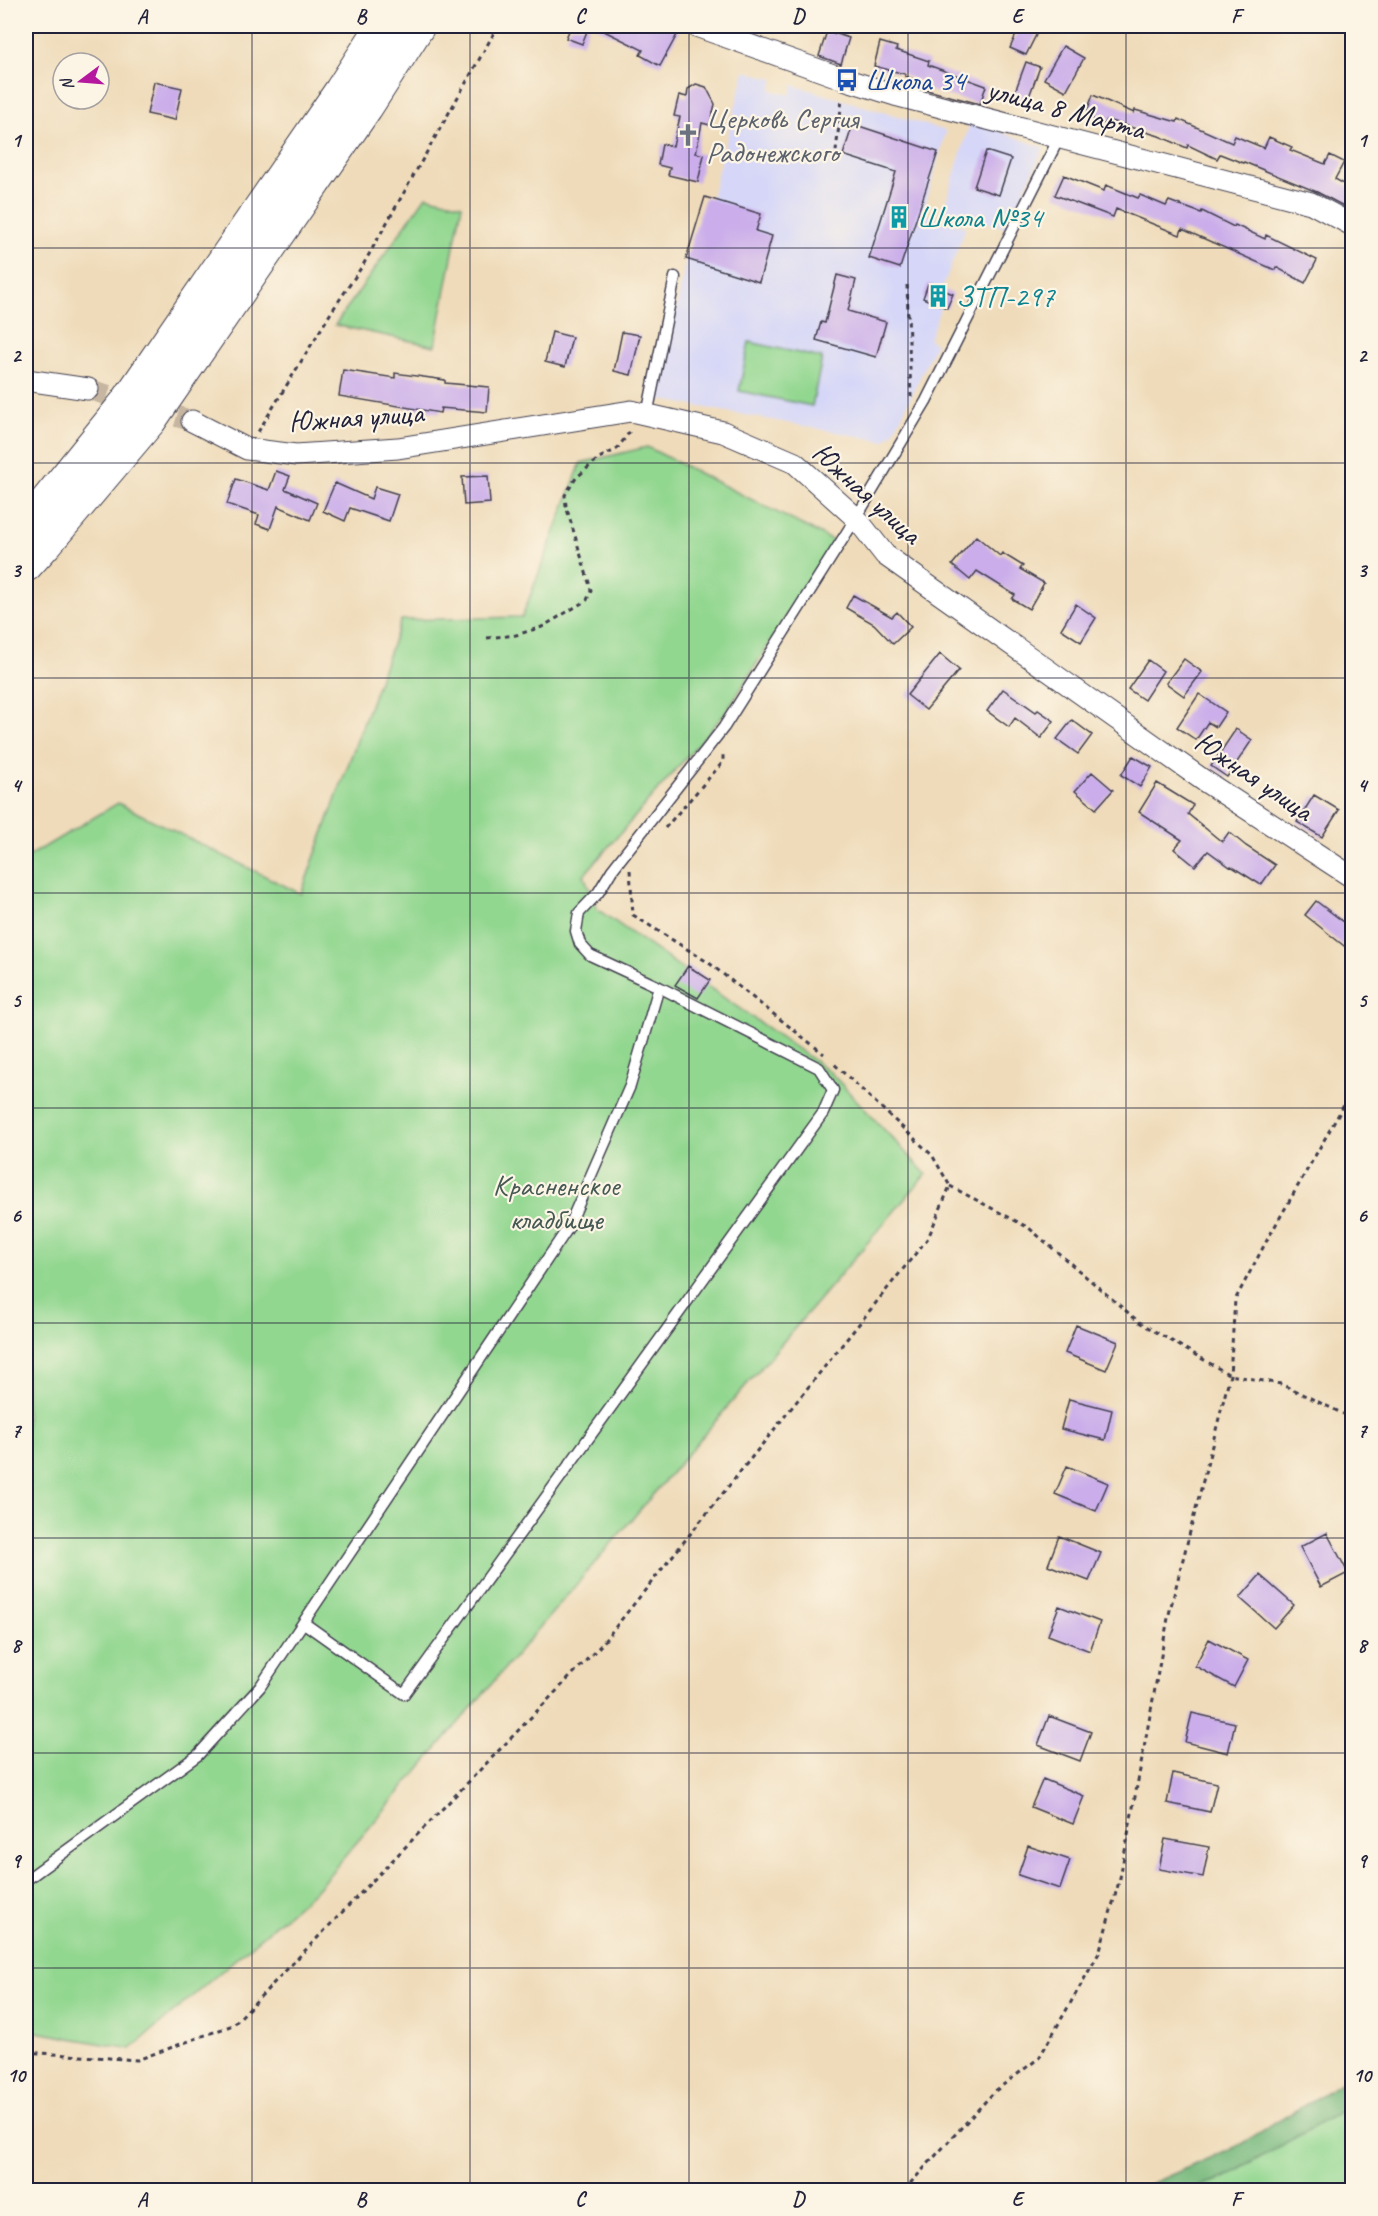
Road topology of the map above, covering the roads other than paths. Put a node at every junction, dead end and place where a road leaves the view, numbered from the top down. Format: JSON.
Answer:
{"nodes":[{"id":1,"x":383,"y":26,"type":"edge"},
{"id":2,"x":418,"y":26,"type":"edge"},
{"id":3,"x":696,"y":26,"type":"edge"},
{"id":4,"x":1060,"y":136,"type":"junction"},
{"id":5,"x":1353,"y":225,"type":"edge"},
{"id":6,"x":675,"y":277,"type":"dead end"},
{"id":7,"x":26,"y":380,"type":"edge"},
{"id":8,"x":88,"y":389,"type":"tunnel mouth"},
{"id":9,"x":647,"y":415,"type":"junction"},
{"id":10,"x":192,"y":421,"type":"tunnel mouth"},
{"id":11,"x":856,"y":518,"type":"junction"},
{"id":12,"x":26,"y":527,"type":"edge"},
{"id":13,"x":26,"y":565,"type":"edge"},
{"id":14,"x":1353,"y":876,"type":"edge"},
{"id":15,"x":659,"y":987,"type":"junction"},
{"id":16,"x":304,"y":1623,"type":"junction"},
{"id":17,"x":26,"y":1880,"type":"edge"}],
"edges":[{"from":1,"to":12,"type":"main road"},
{"from":2,"to":13,"type":"main road"},
{"from":3,"to":4,"type":"street","name":"улица 8 Марта"},
{"from":4,"to":5,"type":"street","name":"улица 8 Марта"},
{"from":4,"to":11,"type":"lane"},
{"from":6,"to":9,"type":"lane"},
{"from":7,"to":8,"type":"street"},
{"from":9,"to":10,"type":"street","name":"Южная улица"},
{"from":9,"to":11,"type":"street","name":"Южная улица"},
{"from":11,"to":14,"type":"street","name":"Южная улица"},
{"from":11,"to":15,"type":"lane"},
{"from":15,"to":16,"type":"lane"},
{"from":15,"to":16,"type":"lane"},
{"from":16,"to":17,"type":"lane"}]}
